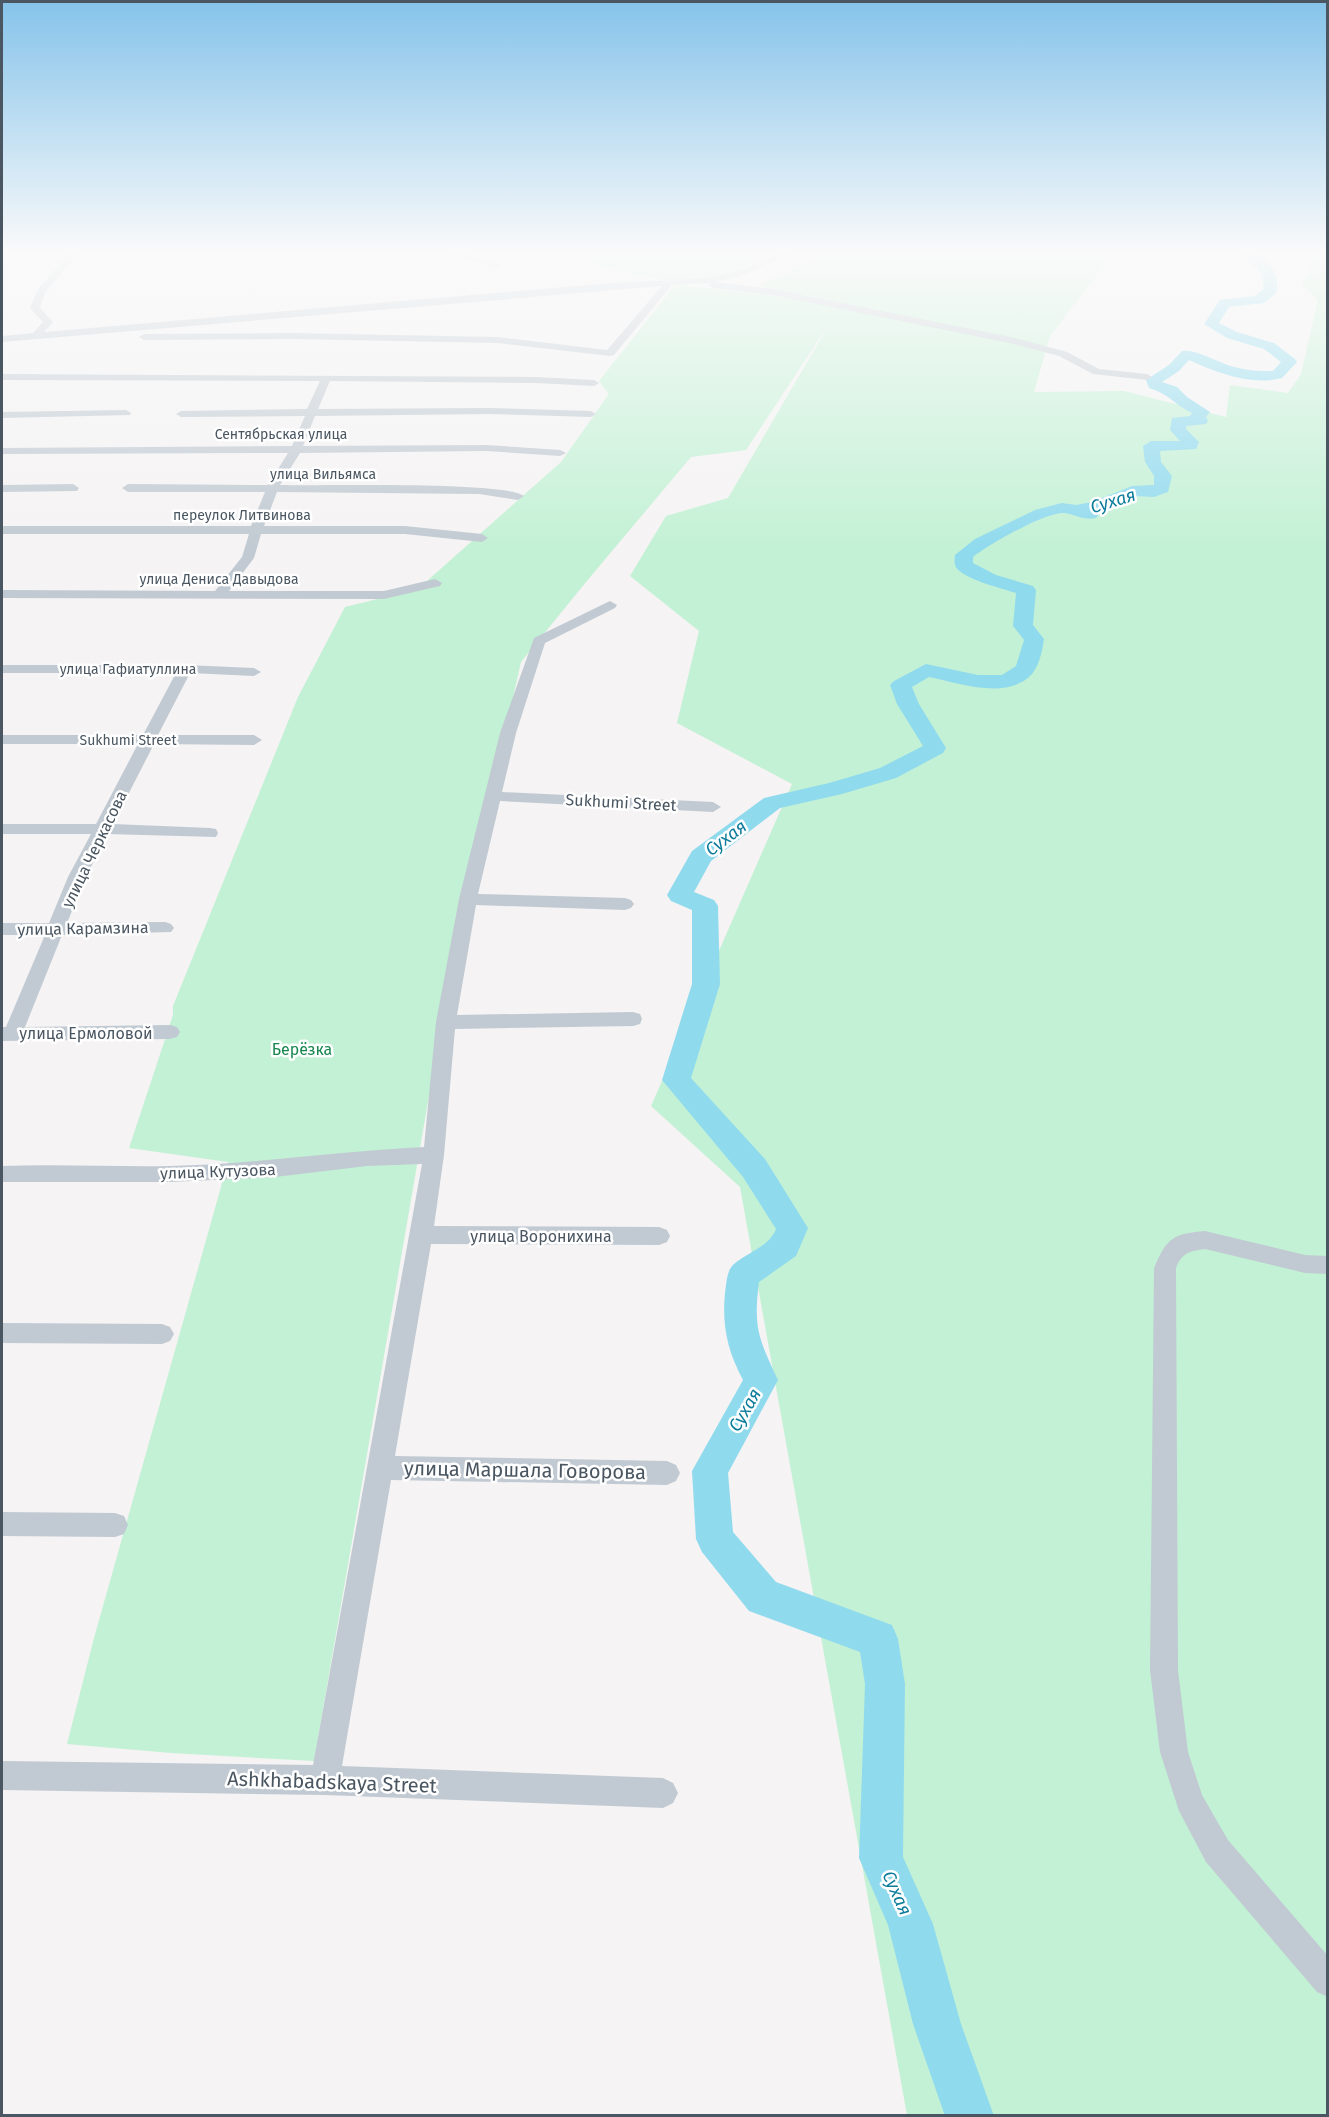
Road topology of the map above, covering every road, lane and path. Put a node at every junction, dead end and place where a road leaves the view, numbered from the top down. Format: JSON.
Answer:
{"nodes":[{"id":1,"x":591,"y":351,"type":"edge"},
{"id":2,"x":612,"y":351,"type":"edge"},
{"id":3,"x":1051,"y":351,"type":"edge"},
{"id":4,"x":7,"y":377,"type":"edge"},
{"id":5,"x":1147,"y":377,"type":"dead end"},
{"id":6,"x":326,"y":378,"type":"junction"},
{"id":7,"x":594,"y":383,"type":"dead end"},
{"id":8,"x":2,"y":391,"type":"edge"},
{"id":9,"x":126,"y":413,"type":"dead end"},
{"id":10,"x":181,"y":414,"type":"dead end"},
{"id":11,"x":311,"y":414,"type":"junction"},
{"id":12,"x":591,"y":414,"type":"dead end"},
{"id":13,"x":2,"y":415,"type":"edge"},
{"id":14,"x":296,"y":449,"type":"junction"},
{"id":15,"x":2,"y":451,"type":"edge"},
{"id":16,"x":560,"y":453,"type":"dead end"},
{"id":17,"x":73,"y":488,"type":"dead end"},
{"id":18,"x":128,"y":488,"type":"dead end"},
{"id":19,"x":2,"y":489,"type":"edge"},
{"id":20,"x":272,"y":489,"type":"junction"},
{"id":21,"x":518,"y":496,"type":"dead end"},
{"id":22,"x":2,"y":530,"type":"edge"},
{"id":23,"x":256,"y":530,"type":"junction"},
{"id":24,"x":482,"y":538,"type":"dead end"},
{"id":25,"x":435,"y":583,"type":"dead end"},
{"id":26,"x":220,"y":593,"type":"junction"},
{"id":27,"x":2,"y":594,"type":"edge"},
{"id":28,"x":610,"y":605,"type":"dead end"},
{"id":29,"x":2,"y":669,"type":"edge"},
{"id":30,"x":185,"y":669,"type":"junction"},
{"id":31,"x":254,"y":672,"type":"dead end"},
{"id":32,"x":2,"y":740,"type":"edge"},
{"id":33,"x":148,"y":740,"type":"junction"},
{"id":34,"x":254,"y":740,"type":"dead end"},
{"id":35,"x":492,"y":796,"type":"junction"},
{"id":36,"x":713,"y":807,"type":"dead end"},
{"id":37,"x":2,"y":829,"type":"edge"},
{"id":38,"x":103,"y":829,"type":"junction"},
{"id":39,"x":210,"y":833,"type":"dead end"},
{"id":40,"x":468,"y":900,"type":"junction"},
{"id":41,"x":625,"y":904,"type":"dead end"},
{"id":42,"x":165,"y":927,"type":"dead end"},
{"id":43,"x":2,"y":929,"type":"edge"},
{"id":44,"x":55,"y":929,"type":"junction"},
{"id":45,"x":633,"y":1019,"type":"dead end"},
{"id":46,"x":446,"y":1022,"type":"junction"},
{"id":47,"x":170,"y":1032,"type":"dead end"},
{"id":48,"x":7,"y":1034,"type":"edge"},
{"id":49,"x":434,"y":1155,"type":"junction"},
{"id":50,"x":2,"y":1174,"type":"edge"},
{"id":51,"x":422,"y":1235,"type":"junction"},
{"id":52,"x":659,"y":1236,"type":"dead end"},
{"id":53,"x":1328,"y":1264,"type":"edge"},
{"id":54,"x":2,"y":1333,"type":"edge"},
{"id":55,"x":162,"y":1334,"type":"dead end"},
{"id":56,"x":382,"y":1468,"type":"junction"},
{"id":57,"x":667,"y":1473,"type":"dead end"},
{"id":58,"x":2,"y":1524,"type":"edge"},
{"id":59,"x":114,"y":1526,"type":"dead end"},
{"id":60,"x":2,"y":1776,"type":"edge"},
{"id":61,"x":325,"y":1780,"type":"junction"},
{"id":62,"x":663,"y":1793,"type":"dead end"},
{"id":63,"x":1328,"y":1981,"type":"edge"}],
"edges":[{"from":1,"to":2,"type":"street"},
{"from":3,"to":5,"type":"street"},
{"from":4,"to":6,"type":"street"},
{"from":4,"to":8,"type":"street"},
{"from":6,"to":7,"type":"street"},
{"from":6,"to":11,"type":"street"},
{"from":9,"to":13,"type":"street"},
{"from":10,"to":11,"type":"street"},
{"from":11,"to":12,"type":"street"},
{"from":11,"to":14,"type":"street"},
{"from":14,"to":15,"type":"street","name":"Сентябрьская улица"},
{"from":14,"to":16,"type":"street","name":"Сентябрьская улица"},
{"from":14,"to":20,"type":"street"},
{"from":17,"to":19,"type":"street"},
{"from":18,"to":20,"type":"street","name":"улица Вильямса"},
{"from":20,"to":21,"type":"street","name":"улица Вильямса"},
{"from":20,"to":23,"type":"street"},
{"from":22,"to":23,"type":"street","name":"переулок Литвинова"},
{"from":23,"to":24,"type":"street","name":"переулок Литвинова"},
{"from":23,"to":26,"type":"street"},
{"from":25,"to":26,"type":"street","name":"улица Дениса Давыдова"},
{"from":26,"to":27,"type":"street","name":"улица Дениса Давыдова"},
{"from":28,"to":35,"type":"street"},
{"from":29,"to":30,"type":"street","name":"улица Гафиатуллина"},
{"from":30,"to":31,"type":"street","name":"улица Гафиатуллина"},
{"from":30,"to":33,"type":"street","name":"улица Черкасова"},
{"from":32,"to":33,"type":"street","name":"Sukhumi Street"},
{"from":33,"to":34,"type":"street","name":"Sukhumi Street"},
{"from":33,"to":38,"type":"street","name":"улица Черкасова"},
{"from":35,"to":36,"type":"street","name":"Sukhumi Street"},
{"from":35,"to":40,"type":"street"},
{"from":37,"to":38,"type":"street"},
{"from":38,"to":39,"type":"street"},
{"from":38,"to":44,"type":"street","name":"улица Черкасова"},
{"from":40,"to":41,"type":"street"},
{"from":40,"to":46,"type":"street"},
{"from":42,"to":44,"type":"street","name":"улица Карамзина"},
{"from":43,"to":44,"type":"street","name":"улица Карамзина"},
{"from":44,"to":48,"type":"street","name":"улица Черкасова"},
{"from":45,"to":46,"type":"street"},
{"from":46,"to":49,"type":"street"},
{"from":47,"to":48,"type":"street","name":"улица Ермоловой"},
{"from":49,"to":50,"type":"street","name":"улица Кутузова"},
{"from":49,"to":51,"type":"street"},
{"from":51,"to":52,"type":"street","name":"улица Воронихина"},
{"from":51,"to":56,"type":"street"},
{"from":53,"to":63,"type":"street"},
{"from":54,"to":55,"type":"street"},
{"from":56,"to":57,"type":"street","name":"улица Маршала Говорова"},
{"from":56,"to":61,"type":"street"},
{"from":58,"to":59,"type":"street"},
{"from":60,"to":61,"type":"street","name":"Ashkhabadskaya Street"},
{"from":61,"to":62,"type":"street","name":"Ashkhabadskaya Street"}]}
